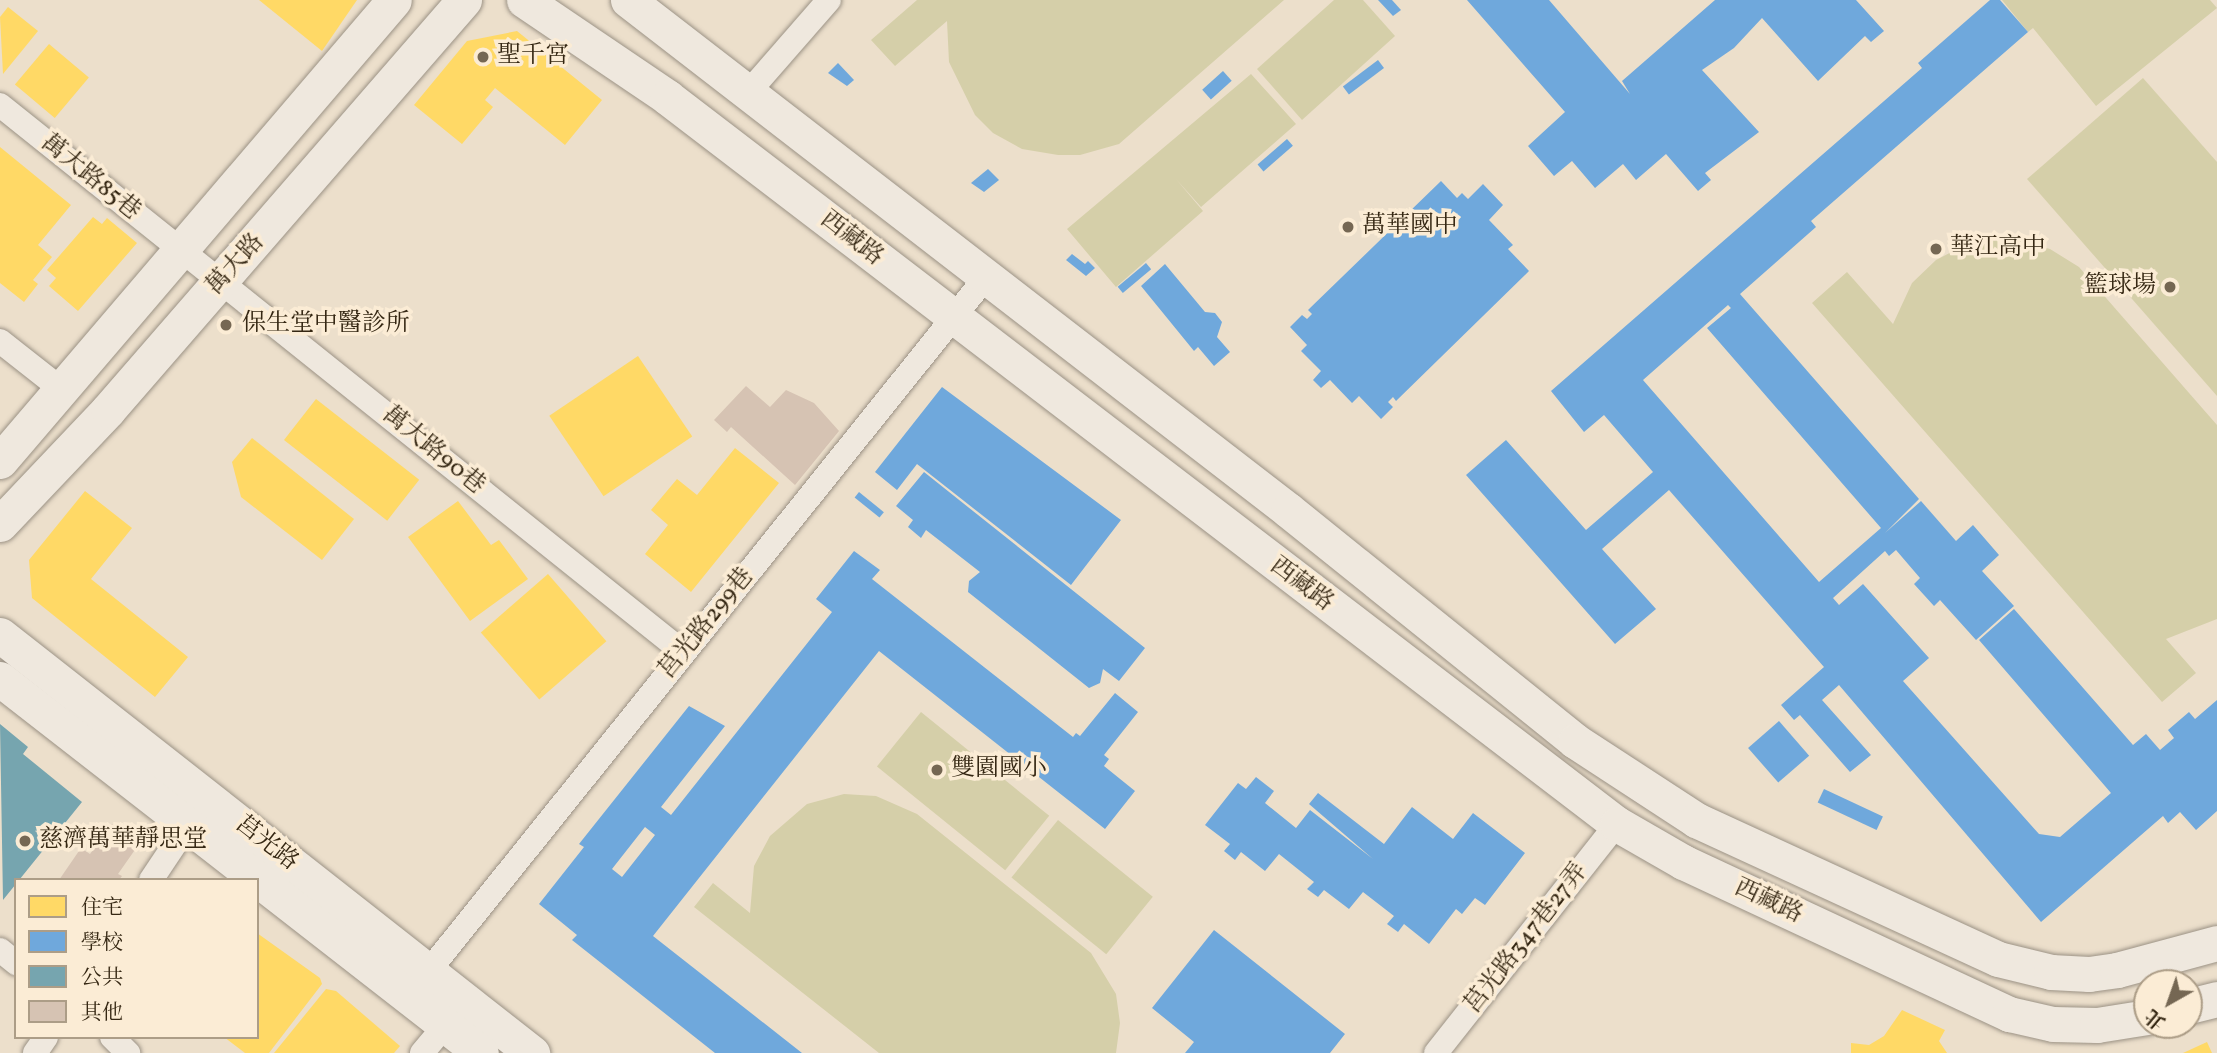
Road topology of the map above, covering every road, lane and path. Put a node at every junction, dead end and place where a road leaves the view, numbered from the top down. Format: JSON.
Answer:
{"nodes":[{"id":1,"x":394,"y":0,"type":"edge"},
{"id":2,"x":464,"y":0,"type":"edge"},
{"id":3,"x":524,"y":0,"type":"edge"},
{"id":4,"x":628,"y":0,"type":"edge"},
{"id":5,"x":829,"y":0,"type":"edge"},
{"id":6,"x":746,"y":95,"type":"junction"},
{"id":7,"x":0,"y":105,"type":"edge"},
{"id":8,"x":180,"y":251,"type":"junction"},
{"id":9,"x":986,"y":277,"type":"junction"},
{"id":10,"x":219,"y":283,"type":"junction"},
{"id":11,"x":954,"y":318,"type":"junction"},
{"id":12,"x":0,"y":341,"type":"edge"},
{"id":13,"x":61,"y":389,"type":"junction"},
{"id":14,"x":0,"y":461,"type":"edge"},
{"id":15,"x":0,"y":524,"type":"edge"},
{"id":16,"x":0,"y":635,"type":"edge"},
{"id":17,"x":684,"y":653,"type":"junction"},
{"id":18,"x":0,"y":678,"type":"edge"},
{"id":19,"x":189,"y":823,"type":"junction"},
{"id":20,"x":1617,"y":824,"type":"junction"},
{"id":21,"x":152,"y":878,"type":"edge"},
{"id":22,"x":2217,"y":943,"type":"edge"},
{"id":23,"x":428,"y":972,"type":"junction"},
{"id":24,"x":2133,"y":1020,"type":"edge"},
{"id":25,"x":446,"y":1024,"type":"junction"},
{"id":26,"x":114,"y":1039,"type":"edge"},
{"id":27,"x":128,"y":1053,"type":"edge"},
{"id":28,"x":422,"y":1053,"type":"edge"},
{"id":29,"x":481,"y":1053,"type":"edge"},
{"id":30,"x":532,"y":1053,"type":"edge"},
{"id":31,"x":1436,"y":1053,"type":"edge"}],
"edges":[{"from":1,"to":8,"type":"street","name":"萬大路"},
{"from":2,"to":10,"type":"street","name":"萬大路"},
{"from":3,"to":11,"type":"street","name":"西藏路"},
{"from":4,"to":6,"type":"street","name":"西藏路"},
{"from":5,"to":6,"type":"street"},
{"from":6,"to":9,"type":"street","name":"西藏路"},
{"from":7,"to":8,"type":"street","name":"萬大路85巷"},
{"from":8,"to":10,"type":"street","name":"萬大路90巷"},
{"from":8,"to":13,"type":"street","name":"萬大路"},
{"from":9,"to":11,"type":"street","name":"莒光路299巷"},
{"from":9,"to":22,"type":"street","name":"西藏路"},
{"from":10,"to":15,"type":"street","name":"萬大路"},
{"from":10,"to":17,"type":"street","name":"萬大路90巷"},
{"from":11,"to":17,"type":"street","name":"莒光路299巷"},
{"from":11,"to":20,"type":"street","name":"西藏路"},
{"from":12,"to":13,"type":"street"},
{"from":13,"to":14,"type":"street","name":"萬大路"},
{"from":16,"to":23,"type":"street","name":"莒光路"},
{"from":17,"to":23,"type":"street","name":"莒光路299巷"},
{"from":18,"to":19,"type":"street","name":"莒光路"},
{"from":19,"to":21,"type":"street"},
{"from":19,"to":25,"type":"street","name":"莒光路"},
{"from":20,"to":24,"type":"street","name":"西藏路"},
{"from":20,"to":31,"type":"street","name":"莒光路347巷27弄"},
{"from":23,"to":30,"type":"street","name":"莒光路"},
{"from":25,"to":28,"type":"street"},
{"from":25,"to":29,"type":"street","name":"莒光路"},
{"from":26,"to":27,"type":"street"}]}
